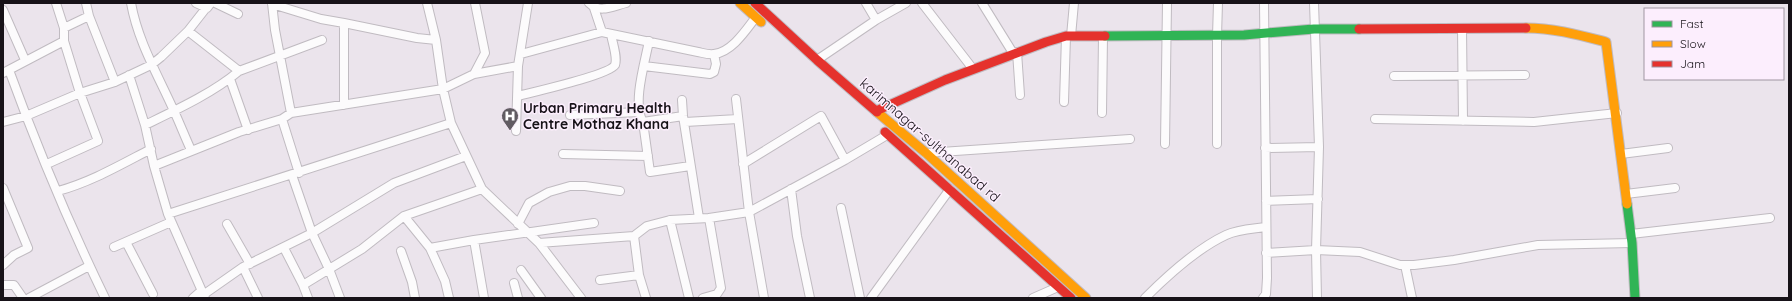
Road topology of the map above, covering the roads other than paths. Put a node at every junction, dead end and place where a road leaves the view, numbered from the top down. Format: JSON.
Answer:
{"nodes":[{"id":1,"x":56,"y":3,"type":"edge"},
{"id":2,"x":86,"y":3,"type":"edge"},
{"id":3,"x":132,"y":3,"type":"edge"},
{"id":4,"x":196,"y":3,"type":"edge"},
{"id":5,"x":214,"y":3,"type":"edge"},
{"id":6,"x":427,"y":3,"type":"edge"},
{"id":7,"x":475,"y":3,"type":"edge"},
{"id":8,"x":528,"y":3,"type":"edge"},
{"id":9,"x":626,"y":3,"type":"edge"},
{"id":10,"x":740,"y":3,"type":"edge"},
{"id":11,"x":755,"y":3,"type":"edge"},
{"id":12,"x":866,"y":3,"type":"edge"},
{"id":13,"x":906,"y":3,"type":"edge"},
{"id":14,"x":922,"y":3,"type":"edge"},
{"id":15,"x":982,"y":3,"type":"edge"},
{"id":16,"x":1074,"y":3,"type":"edge"},
{"id":17,"x":1167,"y":3,"type":"edge"},
{"id":18,"x":1218,"y":3,"type":"edge"},
{"id":19,"x":1264,"y":3,"type":"edge"},
{"id":20,"x":1314,"y":3,"type":"edge"},
{"id":21,"x":272,"y":4,"type":"edge"},
{"id":22,"x":209,"y":5,"type":"edge"},
{"id":23,"x":592,"y":6,"type":"edge"},
{"id":24,"x":3,"y":10,"type":"edge"},
{"id":25,"x":238,"y":14,"type":"dead end"},
{"id":26,"x":89,"y":16,"type":"junction"},
{"id":27,"x":756,"y":17,"type":"junction"},
{"id":28,"x":876,"y":20,"type":"junction"},
{"id":29,"x":344,"y":23,"type":"junction"},
{"id":30,"x":64,"y":28,"type":"junction"},
{"id":31,"x":1462,"y":28,"type":"junction"},
{"id":32,"x":1314,"y":29,"type":"junction"},
{"id":33,"x":188,"y":31,"type":"junction"},
{"id":34,"x":602,"y":32,"type":"junction"},
{"id":35,"x":611,"y":34,"type":"junction"},
{"id":36,"x":1265,"y":34,"type":"junction"},
{"id":37,"x":1068,"y":36,"type":"junction"},
{"id":38,"x":1103,"y":36,"type":"junction"},
{"id":39,"x":1166,"y":36,"type":"junction"},
{"id":40,"x":1217,"y":36,"type":"junction"},
{"id":41,"x":322,"y":40,"type":"dead end"},
{"id":42,"x":436,"y":40,"type":"junction"},
{"id":43,"x":64,"y":41,"type":"junction"},
{"id":44,"x":649,"y":41,"type":"junction"},
{"id":45,"x":1015,"y":52,"type":"junction"},
{"id":46,"x":521,"y":54,"type":"junction"},
{"id":47,"x":714,"y":54,"type":"junction"},
{"id":48,"x":281,"y":56,"type":"junction"},
{"id":49,"x":25,"y":60,"type":"junction"},
{"id":50,"x":817,"y":60,"type":"junction"},
{"id":51,"x":151,"y":65,"type":"junction"},
{"id":52,"x":518,"y":66,"type":"junction"},
{"id":53,"x":644,"y":66,"type":"junction"},
{"id":54,"x":973,"y":69,"type":"junction"},
{"id":55,"x":6,"y":71,"type":"edge"},
{"id":56,"x":239,"y":71,"type":"junction"},
{"id":57,"x":474,"y":74,"type":"junction"},
{"id":58,"x":129,"y":75,"type":"junction"},
{"id":59,"x":1525,"y":75,"type":"dead end"},
{"id":60,"x":1394,"y":76,"type":"dead end"},
{"id":61,"x":1462,"y":76,"type":"junction"},
{"id":62,"x":230,"y":79,"type":"junction"},
{"id":63,"x":115,"y":82,"type":"junction"},
{"id":64,"x":443,"y":89,"type":"junction"},
{"id":65,"x":80,"y":93,"type":"junction"},
{"id":66,"x":843,"y":95,"type":"dead end"},
{"id":67,"x":1020,"y":95,"type":"dead end"},
{"id":68,"x":518,"y":96,"type":"junction"},
{"id":69,"x":736,"y":98,"type":"dead end"},
{"id":70,"x":682,"y":100,"type":"dead end"},
{"id":71,"x":1064,"y":102,"type":"dead end"},
{"id":72,"x":344,"y":105,"type":"junction"},
{"id":73,"x":174,"y":111,"type":"junction"},
{"id":74,"x":876,"y":111,"type":"junction"},
{"id":75,"x":640,"y":112,"type":"junction"},
{"id":76,"x":291,"y":113,"type":"junction"},
{"id":77,"x":1102,"y":113,"type":"dead end"},
{"id":78,"x":1616,"y":113,"type":"junction"},
{"id":79,"x":570,"y":115,"type":"dead end"},
{"id":80,"x":26,"y":116,"type":"junction"},
{"id":81,"x":282,"y":119,"type":"junction"},
{"id":82,"x":684,"y":119,"type":"junction"},
{"id":83,"x":738,"y":119,"type":"junction"},
{"id":84,"x":1375,"y":119,"type":"dead end"},
{"id":85,"x":1463,"y":121,"type":"junction"},
{"id":86,"x":3,"y":122,"type":"edge"},
{"id":87,"x":643,"y":122,"type":"junction"},
{"id":88,"x":451,"y":123,"type":"junction"},
{"id":89,"x":145,"y":125,"type":"junction"},
{"id":90,"x":876,"y":125,"type":"dead end"},
{"id":91,"x":248,"y":130,"type":"junction"},
{"id":92,"x":516,"y":132,"type":"dead end"},
{"id":93,"x":887,"y":135,"type":"junction"},
{"id":94,"x":1130,"y":139,"type":"dead end"},
{"id":95,"x":1165,"y":144,"type":"dead end"},
{"id":96,"x":1217,"y":144,"type":"dead end"},
{"id":97,"x":1319,"y":146,"type":"junction"},
{"id":98,"x":1265,"y":148,"type":"junction"},
{"id":99,"x":1668,"y":148,"type":"dead end"},
{"id":100,"x":151,"y":149,"type":"junction"},
{"id":101,"x":191,"y":150,"type":"junction"},
{"id":102,"x":926,"y":153,"type":"junction"},
{"id":103,"x":563,"y":154,"type":"dead end"},
{"id":104,"x":1621,"y":154,"type":"junction"},
{"id":105,"x":466,"y":156,"type":"junction"},
{"id":106,"x":648,"y":156,"type":"junction"},
{"id":107,"x":845,"y":160,"type":"junction"},
{"id":108,"x":47,"y":164,"type":"junction"},
{"id":109,"x":743,"y":164,"type":"junction"},
{"id":110,"x":154,"y":166,"type":"junction"},
{"id":111,"x":690,"y":166,"type":"junction"},
{"id":112,"x":296,"y":174,"type":"junction"},
{"id":113,"x":3,"y":188,"type":"edge"},
{"id":114,"x":1675,"y":188,"type":"dead end"},
{"id":115,"x":482,"y":189,"type":"junction"},
{"id":116,"x":791,"y":189,"type":"junction"},
{"id":117,"x":950,"y":189,"type":"junction"},
{"id":118,"x":58,"y":191,"type":"junction"},
{"id":119,"x":620,"y":191,"type":"dead end"},
{"id":120,"x":1626,"y":194,"type":"junction"},
{"id":121,"x":1318,"y":199,"type":"junction"},
{"id":122,"x":1266,"y":201,"type":"junction"},
{"id":123,"x":841,"y":208,"type":"dead end"},
{"id":124,"x":749,"y":212,"type":"junction"},
{"id":125,"x":404,"y":216,"type":"junction"},
{"id":126,"x":169,"y":218,"type":"junction"},
{"id":127,"x":699,"y":218,"type":"junction"},
{"id":128,"x":709,"y":218,"type":"junction"},
{"id":129,"x":1770,"y":218,"type":"dead end"},
{"id":130,"x":670,"y":220,"type":"junction"},
{"id":131,"x":594,"y":223,"type":"dead end"},
{"id":132,"x":227,"y":224,"type":"dead end"},
{"id":133,"x":518,"y":224,"type":"junction"},
{"id":134,"x":1266,"y":227,"type":"junction"},
{"id":135,"x":312,"y":233,"type":"junction"},
{"id":136,"x":529,"y":233,"type":"junction"},
{"id":137,"x":634,"y":236,"type":"junction"},
{"id":138,"x":1632,"y":239,"type":"junction"},
{"id":139,"x":474,"y":240,"type":"junction"},
{"id":140,"x":126,"y":242,"type":"junction"},
{"id":141,"x":539,"y":243,"type":"junction"},
{"id":142,"x":114,"y":247,"type":"dead end"},
{"id":143,"x":284,"y":248,"type":"junction"},
{"id":144,"x":430,"y":248,"type":"junction"},
{"id":145,"x":1316,"y":250,"type":"junction"},
{"id":146,"x":401,"y":251,"type":"dead end"},
{"id":147,"x":1266,"y":253,"type":"junction"},
{"id":148,"x":3,"y":265,"type":"edge"},
{"id":149,"x":1405,"y":265,"type":"junction"},
{"id":150,"x":89,"y":266,"type":"junction"},
{"id":151,"x":247,"y":266,"type":"junction"},
{"id":152,"x":329,"y":269,"type":"junction"},
{"id":153,"x":521,"y":270,"type":"dead end"},
{"id":154,"x":639,"y":275,"type":"junction"},
{"id":155,"x":600,"y":280,"type":"dead end"},
{"id":156,"x":514,"y":283,"type":"dead end"},
{"id":157,"x":3,"y":285,"type":"edge"},
{"id":158,"x":303,"y":286,"type":"junction"},
{"id":159,"x":1058,"y":287,"type":"junction"},
{"id":160,"x":153,"y":294,"type":"dead end"},
{"id":161,"x":203,"y":295,"type":"edge"},
{"id":162,"x":23,"y":298,"type":"edge"},
{"id":163,"x":29,"y":298,"type":"edge"},
{"id":164,"x":105,"y":298,"type":"edge"},
{"id":165,"x":193,"y":298,"type":"edge"},
{"id":166,"x":258,"y":298,"type":"edge"},
{"id":167,"x":308,"y":298,"type":"edge"},
{"id":168,"x":340,"y":298,"type":"edge"},
{"id":169,"x":415,"y":298,"type":"edge"},
{"id":170,"x":449,"y":298,"type":"edge"},
{"id":171,"x":484,"y":298,"type":"edge"},
{"id":172,"x":518,"y":298,"type":"edge"},
{"id":173,"x":541,"y":298,"type":"edge"},
{"id":174,"x":581,"y":298,"type":"edge"},
{"id":175,"x":646,"y":298,"type":"edge"},
{"id":176,"x":689,"y":298,"type":"edge"},
{"id":177,"x":703,"y":298,"type":"edge"},
{"id":178,"x":764,"y":298,"type":"edge"},
{"id":179,"x":810,"y":298,"type":"edge"},
{"id":180,"x":860,"y":298,"type":"edge"},
{"id":181,"x":871,"y":298,"type":"edge"},
{"id":182,"x":1033,"y":298,"type":"edge"},
{"id":183,"x":1071,"y":298,"type":"edge"},
{"id":184,"x":1086,"y":298,"type":"edge"},
{"id":185,"x":1145,"y":298,"type":"edge"},
{"id":186,"x":1263,"y":298,"type":"edge"},
{"id":187,"x":1317,"y":298,"type":"edge"},
{"id":188,"x":1412,"y":298,"type":"edge"},
{"id":189,"x":1635,"y":298,"type":"edge"}],
"edges":[{"from":1,"to":30,"type":"street"},
{"from":2,"to":26,"type":"street"},
{"from":3,"to":51,"type":"street"},
{"from":4,"to":22,"type":"street"},
{"from":5,"to":25,"type":"street"},
{"from":6,"to":42,"type":"street"},
{"from":7,"to":57,"type":"street"},
{"from":8,"to":46,"type":"street"},
{"from":9,"to":23,"type":"street"},
{"from":10,"to":27,"type":"main road"},
{"from":11,"to":50,"type":"main road","name":"karimnagar-sulthanabad rd"},
{"from":12,"to":28,"type":"street"},
{"from":13,"to":28,"type":"street"},
{"from":14,"to":54,"type":"street"},
{"from":15,"to":45,"type":"street"},
{"from":16,"to":37,"type":"street"},
{"from":17,"to":39,"type":"street"},
{"from":18,"to":40,"type":"street"},
{"from":19,"to":36,"type":"street"},
{"from":20,"to":32,"type":"street"},
{"from":21,"to":29,"type":"street"},
{"from":21,"to":48,"type":"street"},
{"from":22,"to":33,"type":"street"},
{"from":23,"to":34,"type":"street"},
{"from":24,"to":49,"type":"street"},
{"from":26,"to":30,"type":"street"},
{"from":26,"to":63,"type":"street"},
{"from":27,"to":47,"type":"street"},
{"from":27,"to":66,"type":"main road"},
{"from":28,"to":50,"type":"street"},
{"from":29,"to":42,"type":"street"},
{"from":29,"to":72,"type":"street"},
{"from":30,"to":43,"type":"street"},
{"from":31,"to":32,"type":"main road"},
{"from":31,"to":61,"type":"street"},
{"from":31,"to":78,"type":"main road"},
{"from":32,"to":36,"type":"main road"},
{"from":32,"to":97,"type":"street"},
{"from":33,"to":51,"type":"street"},
{"from":33,"to":56,"type":"street"},
{"from":34,"to":35,"type":"street"},
{"from":34,"to":46,"type":"street"},
{"from":35,"to":44,"type":"street"},
{"from":35,"to":68,"type":"street"},
{"from":36,"to":40,"type":"main road"},
{"from":36,"to":98,"type":"street"},
{"from":37,"to":38,"type":"main road"},
{"from":37,"to":45,"type":"main road"},
{"from":37,"to":71,"type":"street"},
{"from":38,"to":39,"type":"main road"},
{"from":38,"to":77,"type":"street"},
{"from":39,"to":40,"type":"main road"},
{"from":39,"to":95,"type":"street"},
{"from":40,"to":96,"type":"street"},
{"from":41,"to":48,"type":"street"},
{"from":42,"to":64,"type":"street"},
{"from":43,"to":49,"type":"street"},
{"from":43,"to":65,"type":"street"},
{"from":44,"to":47,"type":"street"},
{"from":44,"to":53,"type":"street"},
{"from":45,"to":54,"type":"main road"},
{"from":45,"to":67,"type":"street"},
{"from":46,"to":52,"type":"street"},
{"from":47,"to":53,"type":"street"},
{"from":48,"to":56,"type":"street"},
{"from":48,"to":76,"type":"street"},
{"from":49,"to":55,"type":"street"},
{"from":50,"to":74,"type":"main road","name":"karimnagar-sulthanabad rd"},
{"from":51,"to":58,"type":"street"},
{"from":51,"to":73,"type":"street"},
{"from":52,"to":57,"type":"street"},
{"from":52,"to":68,"type":"street"},
{"from":53,"to":75,"type":"street"},
{"from":54,"to":74,"type":"main road"},
{"from":55,"to":80,"type":"street"},
{"from":56,"to":62,"type":"street"},
{"from":57,"to":64,"type":"street"},
{"from":58,"to":63,"type":"street"},
{"from":58,"to":89,"type":"street"},
{"from":59,"to":61,"type":"street"},
{"from":60,"to":61,"type":"street"},
{"from":61,"to":85,"type":"street"},
{"from":62,"to":73,"type":"street"},
{"from":62,"to":91,"type":"street"},
{"from":63,"to":65,"type":"street"},
{"from":64,"to":72,"type":"street"},
{"from":64,"to":88,"type":"street"},
{"from":65,"to":80,"type":"street"},
{"from":65,"to":108,"type":"street"},
{"from":68,"to":92,"type":"street"},
{"from":69,"to":83,"type":"street"},
{"from":70,"to":82,"type":"street"},
{"from":72,"to":76,"type":"street"},
{"from":73,"to":89,"type":"street"},
{"from":73,"to":101,"type":"street"},
{"from":74,"to":102,"type":"main road","name":"karimnagar-sulthanabad rd"},
{"from":75,"to":79,"type":"street"},
{"from":75,"to":87,"type":"street"},
{"from":76,"to":81,"type":"street"},
{"from":78,"to":85,"type":"street"},
{"from":78,"to":104,"type":"main road"},
{"from":80,"to":86,"type":"street"},
{"from":80,"to":108,"type":"street"},
{"from":81,"to":91,"type":"street"},
{"from":81,"to":112,"type":"street"},
{"from":82,"to":83,"type":"street"},
{"from":82,"to":87,"type":"street"},
{"from":82,"to":111,"type":"street"},
{"from":83,"to":109,"type":"street"},
{"from":84,"to":85,"type":"street"},
{"from":87,"to":106,"type":"street"},
{"from":88,"to":105,"type":"street"},
{"from":88,"to":112,"type":"street"},
{"from":89,"to":100,"type":"street"},
{"from":90,"to":93,"type":"main road"},
{"from":91,"to":101,"type":"street"},
{"from":93,"to":107,"type":"street"},
{"from":93,"to":117,"type":"main road"},
{"from":94,"to":102,"type":"street"},
{"from":97,"to":98,"type":"street"},
{"from":97,"to":121,"type":"street"},
{"from":98,"to":122,"type":"street"},
{"from":99,"to":104,"type":"street"},
{"from":100,"to":110,"type":"street"},
{"from":100,"to":118,"type":"street"},
{"from":101,"to":110,"type":"street"},
{"from":102,"to":184,"type":"main road","name":"karimnagar-sulthanabad rd"},
{"from":103,"to":106,"type":"street"},
{"from":104,"to":120,"type":"main road"},
{"from":105,"to":115,"type":"street"},
{"from":105,"to":135,"type":"street"},
{"from":106,"to":111,"type":"street"},
{"from":107,"to":109,"type":"street"},
{"from":107,"to":116,"type":"street"},
{"from":108,"to":118,"type":"street"},
{"from":109,"to":124,"type":"street"},
{"from":110,"to":126,"type":"street"},
{"from":111,"to":127,"type":"street"},
{"from":112,"to":126,"type":"street"},
{"from":112,"to":135,"type":"street"},
{"from":113,"to":148,"type":"street"},
{"from":114,"to":120,"type":"street"},
{"from":115,"to":125,"type":"street"},
{"from":115,"to":133,"type":"street"},
{"from":116,"to":124,"type":"street"},
{"from":116,"to":179,"type":"street"},
{"from":117,"to":159,"type":"main road"},
{"from":117,"to":181,"type":"street"},
{"from":118,"to":150,"type":"street"},
{"from":119,"to":133,"type":"street"},
{"from":120,"to":138,"type":"main road"},
{"from":121,"to":122,"type":"street"},
{"from":121,"to":145,"type":"street"},
{"from":122,"to":134,"type":"street"},
{"from":123,"to":180,"type":"street"},
{"from":124,"to":128,"type":"street"},
{"from":124,"to":178,"type":"street"},
{"from":125,"to":144,"type":"street"},
{"from":125,"to":152,"type":"street"},
{"from":126,"to":140,"type":"street"},
{"from":126,"to":161,"type":"street"},
{"from":127,"to":128,"type":"street"},
{"from":127,"to":130,"type":"street"},
{"from":128,"to":177,"type":"street"},
{"from":129,"to":138,"type":"street"},
{"from":130,"to":137,"type":"street"},
{"from":130,"to":176,"type":"street"},
{"from":131,"to":136,"type":"street"},
{"from":132,"to":151,"type":"street"},
{"from":133,"to":136,"type":"street"},
{"from":134,"to":147,"type":"street"},
{"from":134,"to":185,"type":"street"},
{"from":135,"to":143,"type":"street"},
{"from":135,"to":152,"type":"street"},
{"from":136,"to":139,"type":"street"},
{"from":136,"to":141,"type":"street"},
{"from":137,"to":141,"type":"street"},
{"from":137,"to":154,"type":"street"},
{"from":138,"to":149,"type":"street"},
{"from":138,"to":189,"type":"main road"},
{"from":139,"to":144,"type":"street"},
{"from":139,"to":171,"type":"street"},
{"from":140,"to":142,"type":"street"},
{"from":140,"to":160,"type":"street"},
{"from":141,"to":174,"type":"street"},
{"from":143,"to":151,"type":"street"},
{"from":143,"to":158,"type":"street"},
{"from":144,"to":170,"type":"street"},
{"from":145,"to":147,"type":"street"},
{"from":145,"to":149,"type":"street"},
{"from":145,"to":187,"type":"street"},
{"from":146,"to":169,"type":"street"},
{"from":147,"to":186,"type":"street"},
{"from":149,"to":188,"type":"street"},
{"from":150,"to":163,"type":"street"},
{"from":150,"to":164,"type":"street"},
{"from":151,"to":161,"type":"street"},
{"from":151,"to":166,"type":"street"},
{"from":152,"to":158,"type":"street"},
{"from":152,"to":168,"type":"street"},
{"from":153,"to":173,"type":"street"},
{"from":154,"to":155,"type":"street"},
{"from":154,"to":175,"type":"street"},
{"from":156,"to":172,"type":"street"},
{"from":157,"to":162,"type":"street"},
{"from":158,"to":167,"type":"street"},
{"from":159,"to":182,"type":"street"},
{"from":159,"to":183,"type":"main road"},
{"from":161,"to":165,"type":"street"}]}
